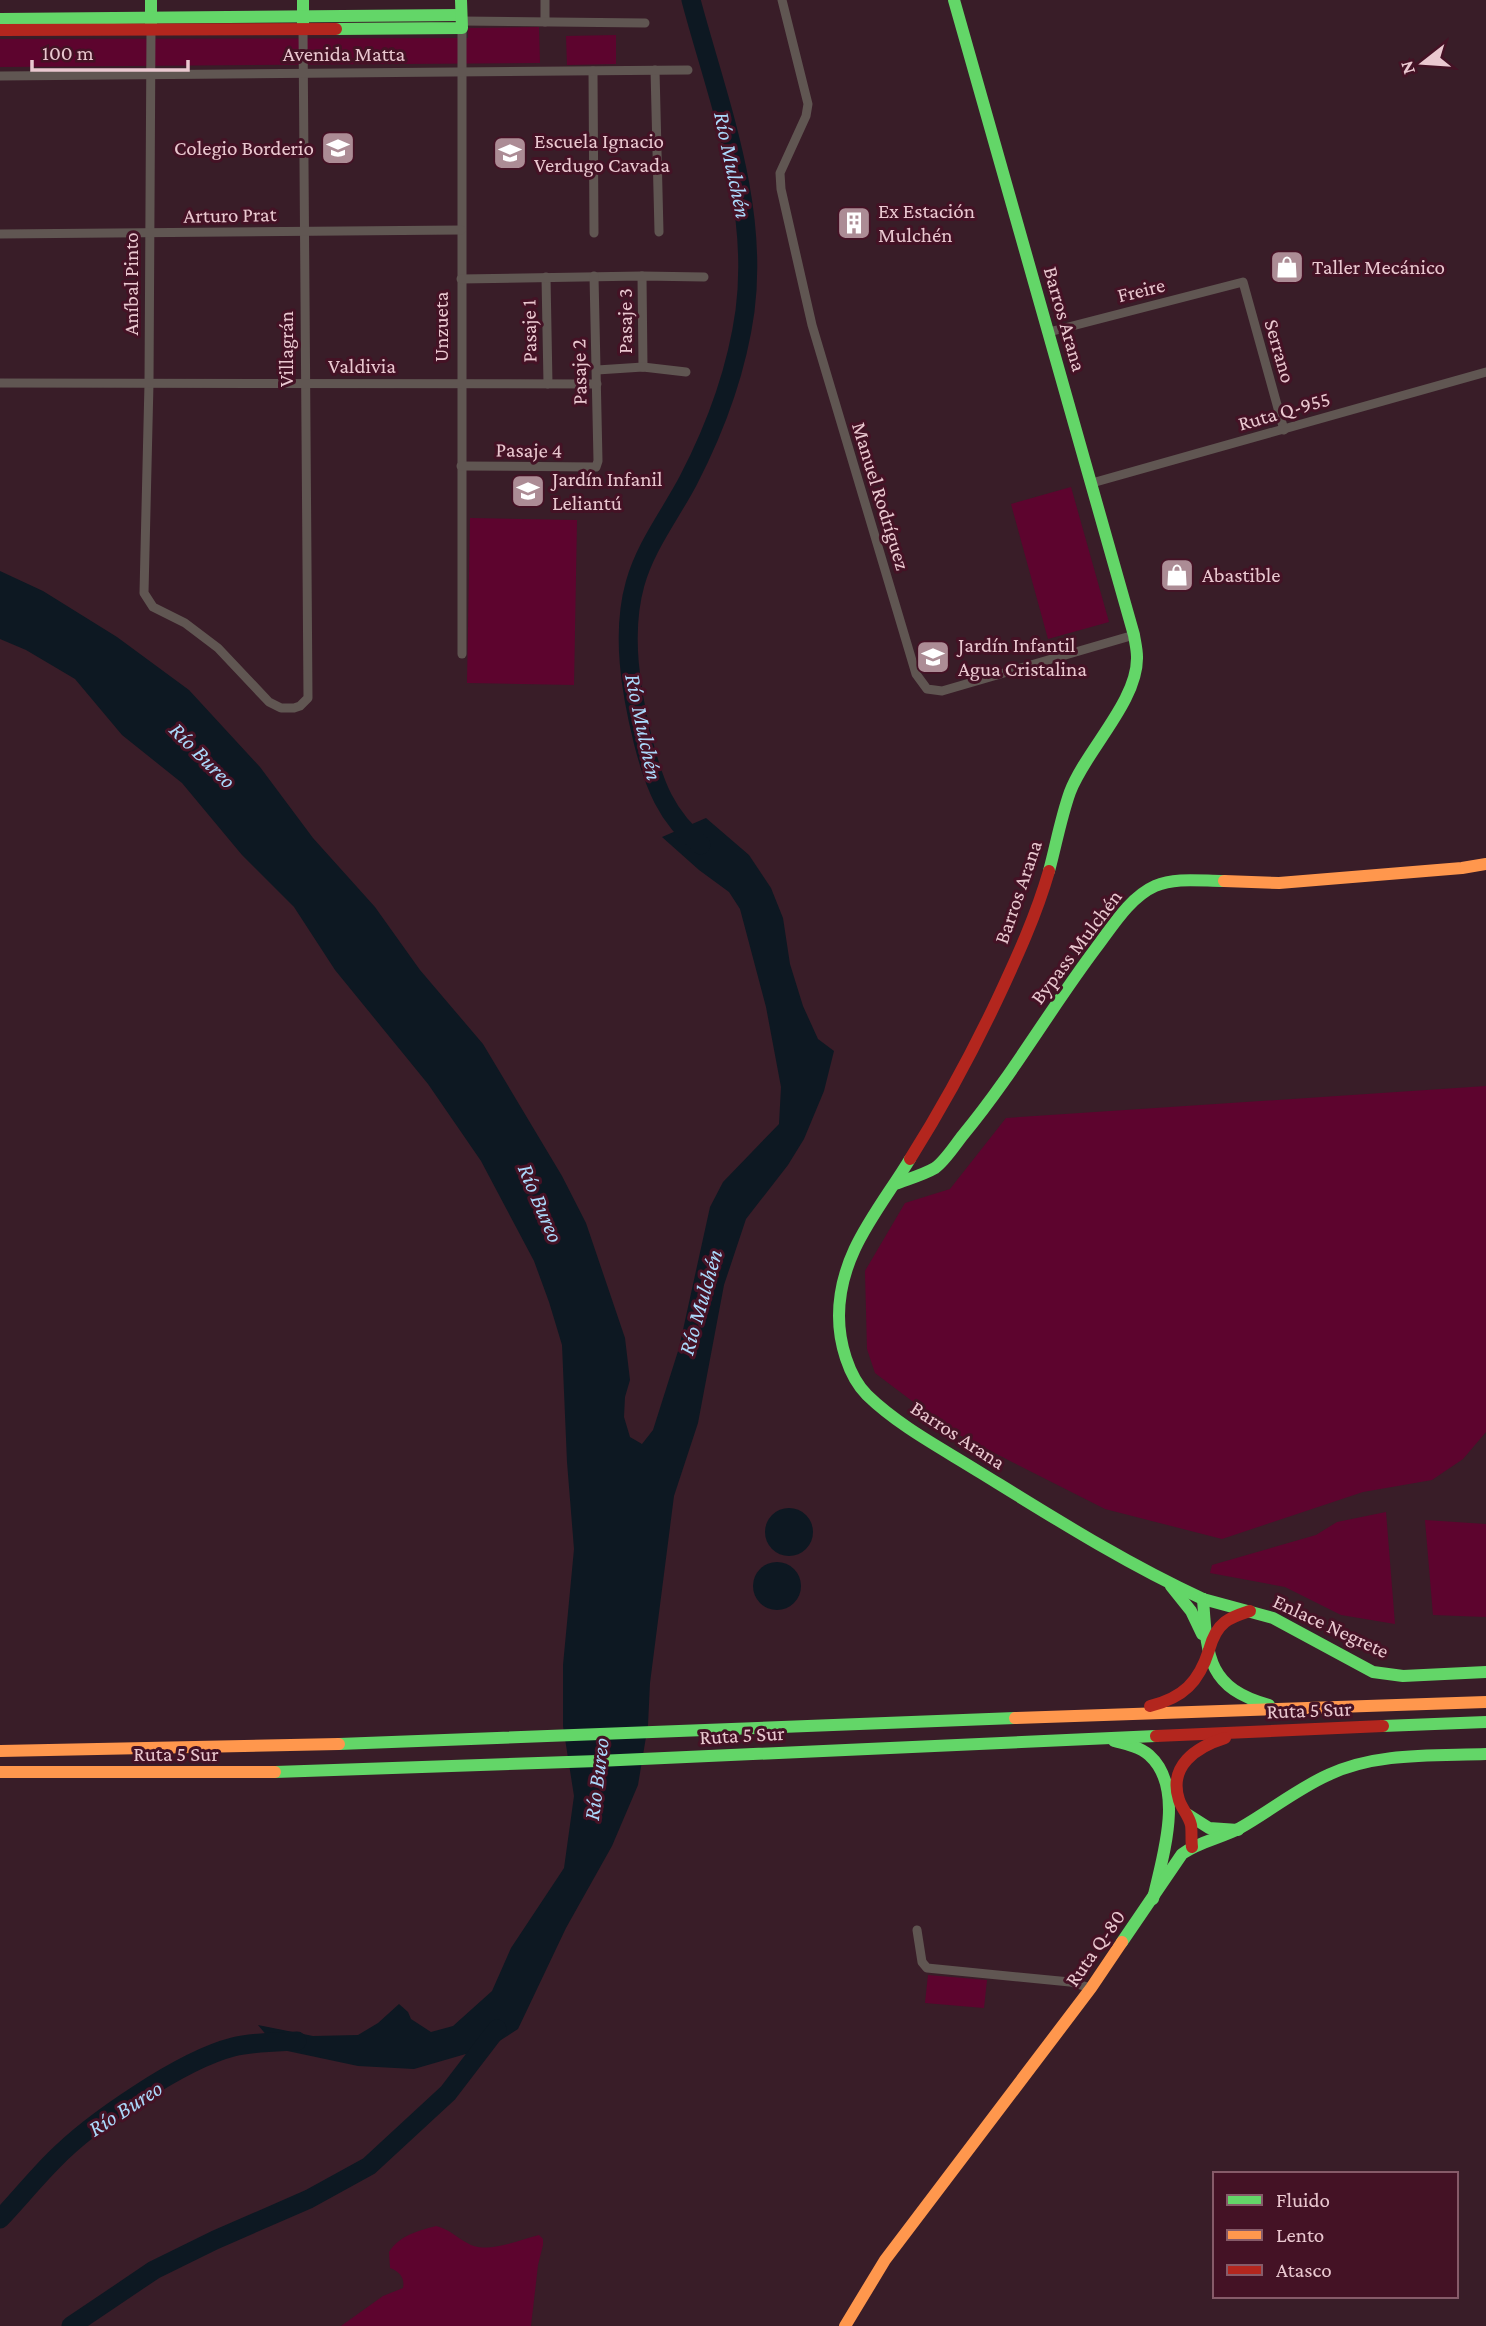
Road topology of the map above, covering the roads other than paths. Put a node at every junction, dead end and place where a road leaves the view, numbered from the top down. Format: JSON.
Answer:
{"nodes":[{"id":1,"x":151,"y":0,"type":"edge"},
{"id":2,"x":303,"y":0,"type":"edge"},
{"id":3,"x":461,"y":0,"type":"edge"},
{"id":4,"x":545,"y":0,"type":"edge"},
{"id":5,"x":782,"y":0,"type":"edge"},
{"id":6,"x":954,"y":0,"type":"edge"},
{"id":7,"x":0,"y":19,"type":"edge"},
{"id":8,"x":461,"y":21,"type":"junction"},
{"id":9,"x":303,"y":22,"type":"junction"},
{"id":10,"x":545,"y":22,"type":"junction"},
{"id":11,"x":151,"y":23,"type":"junction"},
{"id":12,"x":645,"y":23,"type":"dead end"},
{"id":13,"x":0,"y":30,"type":"edge"},
{"id":14,"x":655,"y":70,"type":"junction"},
{"id":15,"x":688,"y":70,"type":"dead end"},
{"id":16,"x":593,"y":71,"type":"junction"},
{"id":17,"x":461,"y":72,"type":"junction"},
{"id":18,"x":303,"y":73,"type":"junction"},
{"id":19,"x":151,"y":74,"type":"junction"},
{"id":20,"x":0,"y":76,"type":"edge"},
{"id":21,"x":461,"y":230,"type":"junction"},
{"id":22,"x":305,"y":232,"type":"junction"},
{"id":23,"x":659,"y":232,"type":"dead end"},
{"id":24,"x":150,"y":233,"type":"junction"},
{"id":25,"x":594,"y":233,"type":"dead end"},
{"id":26,"x":0,"y":234,"type":"edge"},
{"id":27,"x":642,"y":275,"type":"junction"},
{"id":28,"x":594,"y":276,"type":"junction"},
{"id":29,"x":546,"y":277,"type":"junction"},
{"id":30,"x":704,"y":277,"type":"dead end"},
{"id":31,"x":461,"y":279,"type":"junction"},
{"id":32,"x":1243,"y":282,"type":"joint"},
{"id":33,"x":1049,"y":332,"type":"junction"},
{"id":34,"x":643,"y":367,"type":"junction"},
{"id":35,"x":597,"y":370,"type":"junction"},
{"id":36,"x":686,"y":372,"type":"dead end"},
{"id":37,"x":1486,"y":372,"type":"edge"},
{"id":38,"x":0,"y":383,"type":"edge"},
{"id":39,"x":149,"y":383,"type":"junction"},
{"id":40,"x":305,"y":383,"type":"junction"},
{"id":41,"x":460,"y":384,"type":"junction"},
{"id":42,"x":548,"y":384,"type":"junction"},
{"id":43,"x":597,"y":384,"type":"junction"},
{"id":44,"x":1284,"y":430,"type":"junction"},
{"id":45,"x":461,"y":466,"type":"junction"},
{"id":46,"x":596,"y":467,"type":"joint"},
{"id":47,"x":1092,"y":483,"type":"junction"},
{"id":48,"x":1134,"y":635,"type":"junction"},
{"id":49,"x":462,"y":654,"type":"dead end"},
{"id":50,"x":308,"y":698,"type":"joint"},
{"id":51,"x":1486,"y":864,"type":"edge"},
{"id":52,"x":895,"y":1185,"type":"junction"},
{"id":53,"x":1171,"y":1586,"type":"junction"},
{"id":54,"x":1203,"y":1599,"type":"junction"},
{"id":55,"x":1250,"y":1611,"type":"junction"},
{"id":56,"x":1207,"y":1649,"type":"junction"},
{"id":57,"x":1486,"y":1672,"type":"edge"},
{"id":58,"x":1486,"y":1702,"type":"edge"},
{"id":59,"x":1289,"y":1709,"type":"junction"},
{"id":60,"x":1117,"y":1714,"type":"junction"},
{"id":61,"x":1486,"y":1722,"type":"edge"},
{"id":62,"x":1248,"y":1731,"type":"junction"},
{"id":63,"x":1098,"y":1737,"type":"junction"},
{"id":64,"x":0,"y":1751,"type":"edge"},
{"id":65,"x":1486,"y":1754,"type":"edge"},
{"id":66,"x":0,"y":1772,"type":"edge"},
{"id":67,"x":1187,"y":1814,"type":"junction"},
{"id":68,"x":1168,"y":1821,"type":"junction"},
{"id":69,"x":1238,"y":1830,"type":"junction"},
{"id":70,"x":1192,"y":1847,"type":"junction"},
{"id":71,"x":1153,"y":1899,"type":"junction"},
{"id":72,"x":917,"y":1930,"type":"dead end"},
{"id":73,"x":1091,"y":1988,"type":"junction"},
{"id":74,"x":845,"y":2326,"type":"edge"}],
"edges":[{"from":1,"to":11,"type":"main road","name":"Aníbal Pinto"},
{"from":2,"to":9,"type":"main road","name":"Villagrán"},
{"from":3,"to":8,"type":"main road","name":"Unzueta"},
{"from":4,"to":10,"type":"street"},
{"from":5,"to":48,"type":"street","name":"Manuel Rodríguez"},
{"from":6,"to":33,"type":"main road","name":"Barros Arana"},
{"from":7,"to":11,"type":"main road","name":"Avenida Matta"},
{"from":8,"to":9,"type":"main road","name":"Avenida Matta"},
{"from":8,"to":10,"type":"street","name":"Avenida Matta"},
{"from":8,"to":17,"type":"street","name":"Unzueta"},
{"from":9,"to":11,"type":"main road","name":"Avenida Matta"},
{"from":9,"to":18,"type":"street","name":"Villagrán"},
{"from":10,"to":12,"type":"street","name":"Avenida Matta"},
{"from":11,"to":13,"type":"main road","name":"Avenida Matta"},
{"from":11,"to":19,"type":"street","name":"Aníbal Pinto"},
{"from":14,"to":15,"type":"street","name":"Avenida Matta"},
{"from":14,"to":16,"type":"street","name":"Avenida Matta"},
{"from":14,"to":23,"type":"street"},
{"from":16,"to":17,"type":"street","name":"Avenida Matta"},
{"from":16,"to":25,"type":"street"},
{"from":17,"to":18,"type":"street","name":"Avenida Matta"},
{"from":17,"to":21,"type":"street","name":"Unzueta"},
{"from":18,"to":19,"type":"street","name":"Avenida Matta"},
{"from":18,"to":22,"type":"street","name":"Villagrán"},
{"from":19,"to":20,"type":"street","name":"Avenida Matta"},
{"from":19,"to":24,"type":"street","name":"Aníbal Pinto"},
{"from":21,"to":22,"type":"street","name":"Arturo Prat"},
{"from":21,"to":31,"type":"street","name":"Unzueta"},
{"from":22,"to":24,"type":"street","name":"Arturo Prat"},
{"from":22,"to":40,"type":"street","name":"Villagrán"},
{"from":24,"to":26,"type":"street","name":"Arturo Prat"},
{"from":24,"to":39,"type":"street","name":"Aníbal Pinto"},
{"from":27,"to":28,"type":"street"},
{"from":27,"to":30,"type":"street"},
{"from":27,"to":34,"type":"street","name":"Pasaje 3"},
{"from":28,"to":29,"type":"street"},
{"from":28,"to":35,"type":"street","name":"Pasaje 2"},
{"from":29,"to":31,"type":"street"},
{"from":29,"to":42,"type":"street","name":"Pasaje 1"},
{"from":31,"to":41,"type":"street","name":"Unzueta"},
{"from":32,"to":33,"type":"street","name":"Freire"},
{"from":32,"to":44,"type":"street","name":"Serrano"},
{"from":33,"to":47,"type":"main road","name":"Barros Arana"},
{"from":34,"to":35,"type":"street"},
{"from":34,"to":36,"type":"street"},
{"from":35,"to":43,"type":"street","name":"Pasaje 2"},
{"from":37,"to":44,"type":"street","name":"Ruta Q-955"},
{"from":38,"to":39,"type":"street","name":"Valdivia"},
{"from":39,"to":40,"type":"street","name":"Valdivia"},
{"from":39,"to":50,"type":"street","name":"Aníbal Pinto"},
{"from":40,"to":41,"type":"street","name":"Valdivia"},
{"from":40,"to":50,"type":"street","name":"Villagrán"},
{"from":41,"to":42,"type":"street","name":"Valdivia"},
{"from":41,"to":45,"type":"street","name":"Unzueta"},
{"from":42,"to":43,"type":"street","name":"Valdivia"},
{"from":43,"to":46,"type":"street","name":"Pasaje 2"},
{"from":44,"to":47,"type":"street","name":"Ruta Q-955"},
{"from":45,"to":46,"type":"street","name":"Pasaje 4"},
{"from":45,"to":49,"type":"street","name":"Unzueta"},
{"from":47,"to":48,"type":"main road","name":"Barros Arana"},
{"from":48,"to":52,"type":"main road","name":"Barros Arana"},
{"from":51,"to":52,"type":"main road","name":"Bypass Mulchén"},
{"from":52,"to":53,"type":"main road","name":"Barros Arana"},
{"from":53,"to":54,"type":"main road","name":"Barros Arana"},
{"from":53,"to":56,"type":"main road"},
{"from":54,"to":55,"type":"main road","name":"Enlace Negrete"},
{"from":54,"to":56,"type":"main road"},
{"from":55,"to":56,"type":"main road"},
{"from":55,"to":57,"type":"main road","name":"Enlace Negrete"},
{"from":56,"to":59,"type":"main road"},
{"from":56,"to":60,"type":"main road"},
{"from":58,"to":59,"type":"main road","name":"Ruta 5 Sur"},
{"from":59,"to":60,"type":"main road","name":"Ruta 5 Sur"},
{"from":60,"to":64,"type":"main road","name":"Ruta 5 Sur"},
{"from":61,"to":62,"type":"main road","name":"Ruta 5 Sur"},
{"from":62,"to":63,"type":"main road","name":"Ruta 5 Sur"},
{"from":62,"to":67,"type":"main road"},
{"from":63,"to":66,"type":"main road","name":"Ruta 5 Sur"},
{"from":63,"to":68,"type":"main road"},
{"from":65,"to":69,"type":"main road","name":"Ruta Q-80"},
{"from":67,"to":69,"type":"main road"},
{"from":67,"to":70,"type":"main road"},
{"from":68,"to":70,"type":"main road"},
{"from":68,"to":71,"type":"main road"},
{"from":69,"to":70,"type":"main road","name":"Ruta Q-80"},
{"from":70,"to":71,"type":"main road","name":"Ruta Q-80"},
{"from":71,"to":73,"type":"main road","name":"Ruta Q-80"},
{"from":72,"to":73,"type":"street"},
{"from":73,"to":74,"type":"main road","name":"Ruta Q-80"}]}
